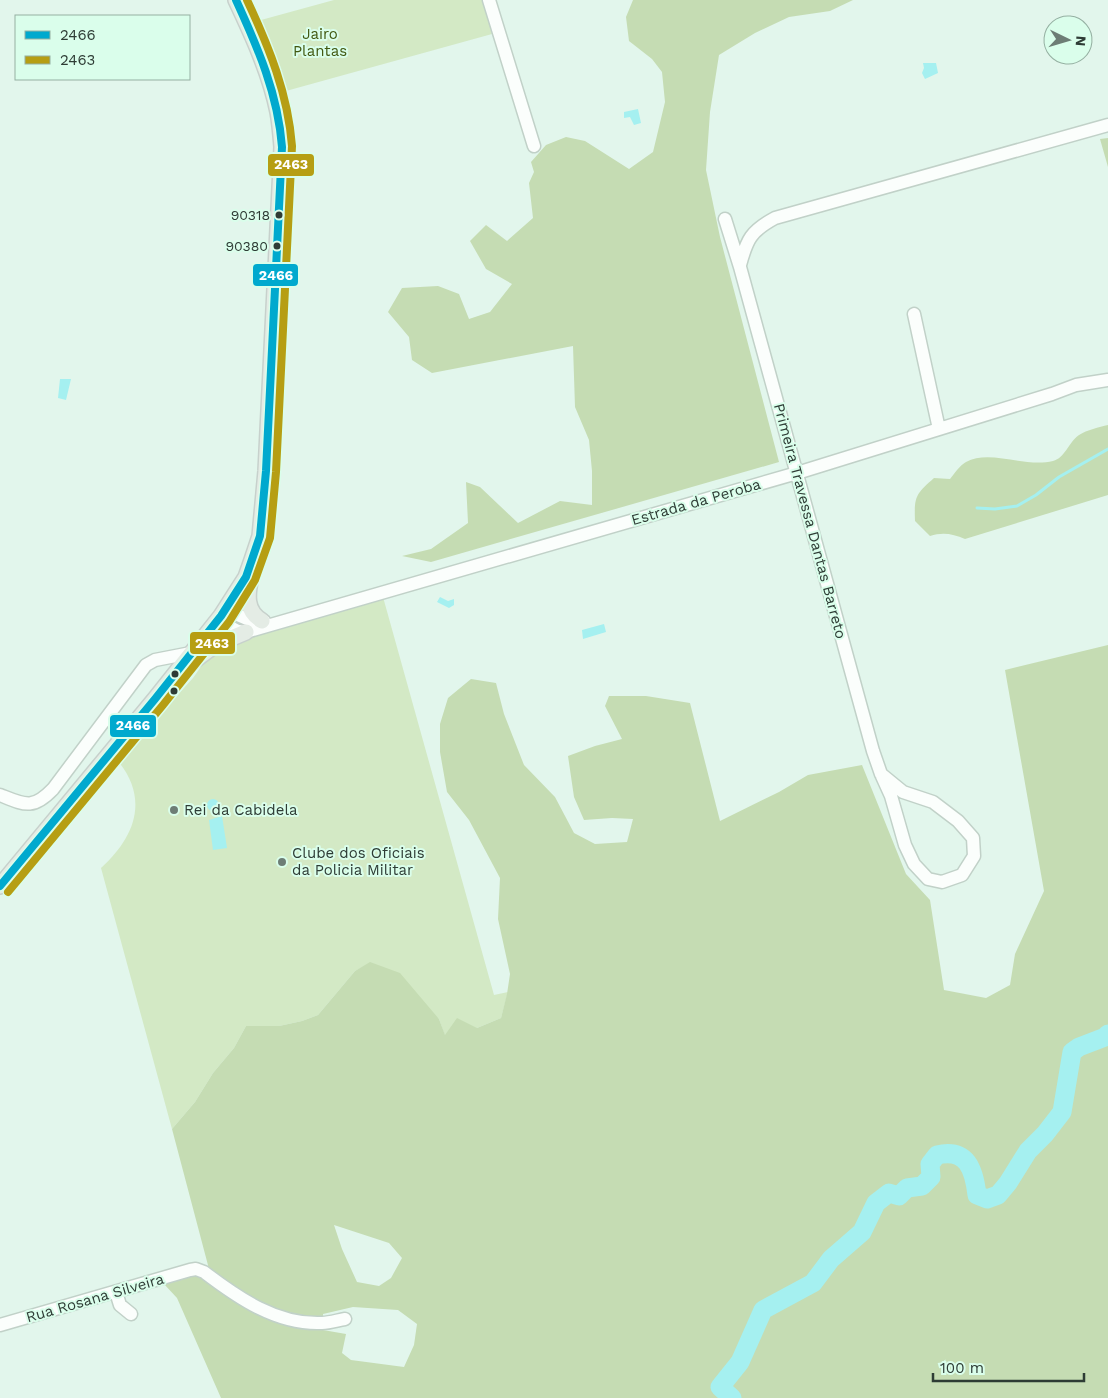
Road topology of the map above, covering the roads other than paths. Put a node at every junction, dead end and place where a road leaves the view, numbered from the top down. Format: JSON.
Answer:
{"nodes":[{"id":1,"x":236,"y":0,"type":"edge"},
{"id":2,"x":489,"y":0,"type":"edge"},
{"id":3,"x":1108,"y":125,"type":"edge"},
{"id":4,"x":534,"y":146,"type":"dead end"},
{"id":5,"x":725,"y":219,"type":"dead end"},
{"id":6,"x":740,"y":267,"type":"junction"},
{"id":7,"x":914,"y":314,"type":"dead end"},
{"id":8,"x":1108,"y":380,"type":"edge"},
{"id":9,"x":939,"y":429,"type":"junction"},
{"id":10,"x":797,"y":473,"type":"junction"},
{"id":11,"x":260,"y":536,"type":"junction"},
{"id":12,"x":224,"y":613,"type":"junction"},
{"id":13,"x":262,"y":621,"type":"junction"},
{"id":14,"x":284,"y":621,"type":"junction"},
{"id":15,"x":246,"y":632,"type":"junction"},
{"id":16,"x":191,"y":653,"type":"junction"},
{"id":17,"x":155,"y":699,"type":"junction"},
{"id":18,"x":881,"y":774,"type":"junction"},
{"id":19,"x":0,"y":795,"type":"edge"},
{"id":20,"x":0,"y":886,"type":"edge"},
{"id":21,"x":116,"y":1292,"type":"junction"},
{"id":22,"x":131,"y":1314,"type":"dead end"},
{"id":23,"x":345,"y":1319,"type":"dead end"},
{"id":24,"x":0,"y":1325,"type":"edge"}],
"edges":[{"from":1,"to":11,"type":"main road"},
{"from":2,"to":4,"type":"street"},
{"from":3,"to":6,"type":"street"},
{"from":5,"to":6,"type":"street","name":"Primeira Travessa Dantas Barreto"},
{"from":6,"to":10,"type":"street","name":"Primeira Travessa Dantas Barreto"},
{"from":7,"to":9,"type":"street"},
{"from":8,"to":9,"type":"street","name":"Estrada da Peroba"},
{"from":9,"to":10,"type":"street","name":"Estrada da Peroba"},
{"from":10,"to":14,"type":"street","name":"Estrada da Peroba"},
{"from":10,"to":18,"type":"street","name":"Primeira Travessa Dantas Barreto"},
{"from":11,"to":12,"type":"main road"},
{"from":11,"to":13,"type":"main road"},
{"from":12,"to":13,"type":"street"},
{"from":12,"to":15,"type":"street"},
{"from":12,"to":16,"type":"main road"},
{"from":13,"to":14,"type":"street"},
{"from":14,"to":15,"type":"street","name":"Estrada da Peroba"},
{"from":15,"to":17,"type":"main road"},
{"from":16,"to":17,"type":"main road"},
{"from":16,"to":19,"type":"street"},
{"from":17,"to":20,"type":"main road"},
{"from":18,"to":18,"type":"street","name":"Primeira Travessa Dantas Barreto"},
{"from":21,"to":22,"type":"street"},
{"from":21,"to":23,"type":"street","name":"Rua Rosana Silveira"},
{"from":21,"to":24,"type":"street","name":"Rua Rosana Silveira"}]}
